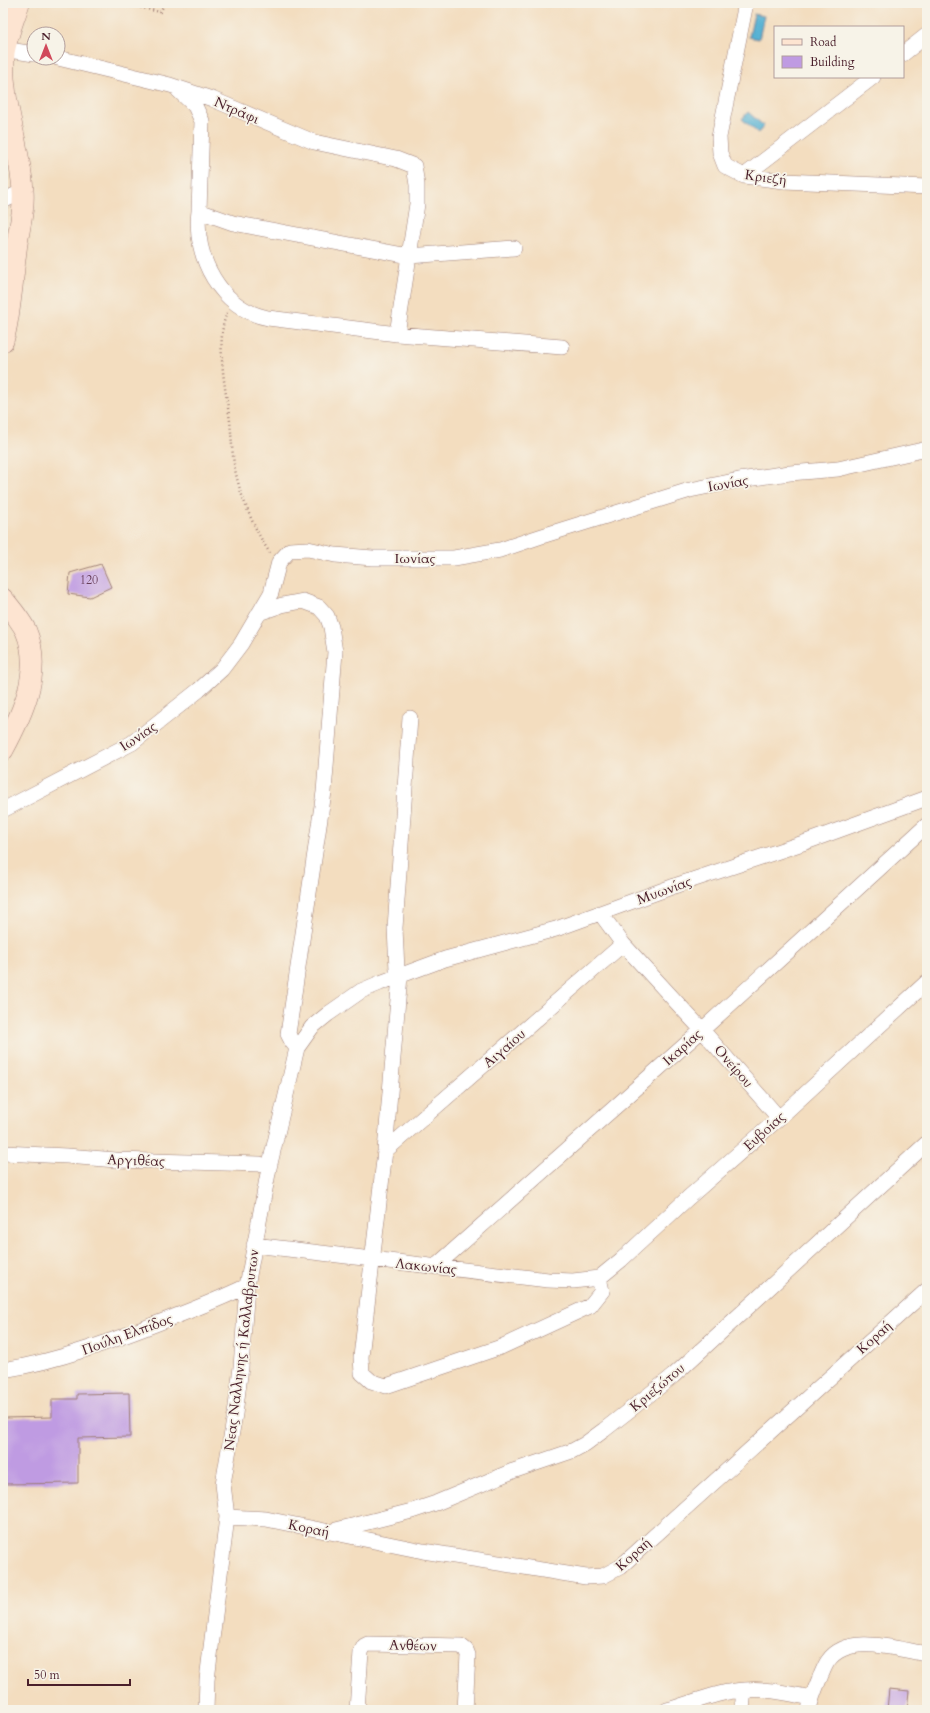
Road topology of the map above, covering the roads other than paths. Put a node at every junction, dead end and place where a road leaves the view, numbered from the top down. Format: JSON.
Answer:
{"nodes":[{"id":1,"x":20,"y":3,"type":"edge"},
{"id":2,"x":746,"y":3,"type":"edge"},
{"id":3,"x":927,"y":35,"type":"edge"},
{"id":4,"x":4,"y":50,"type":"edge"},
{"id":5,"x":26,"y":53,"type":"edge"},
{"id":6,"x":904,"y":53,"type":"edge"},
{"id":7,"x":66,"y":60,"type":"edge"},
{"id":8,"x":872,"y":78,"type":"edge"},
{"id":9,"x":170,"y":85,"type":"junction"},
{"id":10,"x":744,"y":176,"type":"junction"},
{"id":11,"x":927,"y":187,"type":"edge"},
{"id":12,"x":23,"y":191,"type":"junction"},
{"id":13,"x":3,"y":201,"type":"edge"},
{"id":14,"x":199,"y":211,"type":"junction"},
{"id":15,"x":514,"y":248,"type":"dead end"},
{"id":16,"x":409,"y":256,"type":"junction"},
{"id":17,"x":398,"y":334,"type":"junction"},
{"id":18,"x":4,"y":336,"type":"edge"},
{"id":19,"x":562,"y":347,"type":"dead end"},
{"id":20,"x":927,"y":449,"type":"edge"},
{"id":21,"x":3,"y":598,"type":"edge"},
{"id":22,"x":259,"y":614,"type":"junction"},
{"id":23,"x":410,"y":718,"type":"dead end"},
{"id":24,"x":3,"y":750,"type":"edge"},
{"id":25,"x":927,"y":798,"type":"edge"},
{"id":26,"x":3,"y":810,"type":"edge"},
{"id":27,"x":927,"y":825,"type":"edge"},
{"id":28,"x":601,"y":914,"type":"junction"},
{"id":29,"x":623,"y":944,"type":"junction"},
{"id":30,"x":400,"y":976,"type":"junction"},
{"id":31,"x":927,"y":982,"type":"edge"},
{"id":32,"x":702,"y":1030,"type":"junction"},
{"id":33,"x":297,"y":1048,"type":"junction"},
{"id":34,"x":779,"y":1118,"type":"junction"},
{"id":35,"x":927,"y":1143,"type":"edge"},
{"id":36,"x":385,"y":1151,"type":"junction"},
{"id":37,"x":3,"y":1153,"type":"edge"},
{"id":38,"x":269,"y":1168,"type":"junction"},
{"id":39,"x":254,"y":1245,"type":"junction"},
{"id":40,"x":373,"y":1260,"type":"junction"},
{"id":41,"x":436,"y":1266,"type":"junction"},
{"id":42,"x":599,"y":1278,"type":"junction"},
{"id":43,"x":247,"y":1286,"type":"junction"},
{"id":44,"x":927,"y":1290,"type":"edge"},
{"id":45,"x":3,"y":1370,"type":"edge"},
{"id":46,"x":227,"y":1517,"type":"junction"},
{"id":47,"x":328,"y":1532,"type":"junction"},
{"id":48,"x":927,"y":1654,"type":"edge"},
{"id":49,"x":744,"y":1690,"type":"junction"},
{"id":50,"x":810,"y":1706,"type":"edge"},
{"id":51,"x":206,"y":1710,"type":"edge"},
{"id":52,"x":357,"y":1710,"type":"edge"},
{"id":53,"x":466,"y":1710,"type":"edge"},
{"id":54,"x":667,"y":1710,"type":"edge"},
{"id":55,"x":742,"y":1710,"type":"edge"}],
"edges":[{"from":1,"to":4,"type":"main road"},
{"from":2,"to":10,"type":"street","name":"Κριεζή"},
{"from":3,"to":6,"type":"street"},
{"from":4,"to":5,"type":"street"},
{"from":4,"to":12,"type":"main road"},
{"from":7,"to":9,"type":"street","name":"Ντράφι"},
{"from":8,"to":10,"type":"street"},
{"from":9,"to":14,"type":"street"},
{"from":9,"to":16,"type":"street","name":"Ντράφι"},
{"from":10,"to":11,"type":"street","name":"Κριεζή"},
{"from":12,"to":13,"type":"street"},
{"from":12,"to":18,"type":"main road"},
{"from":14,"to":16,"type":"street"},
{"from":14,"to":17,"type":"street"},
{"from":15,"to":16,"type":"street"},
{"from":16,"to":17,"type":"street"},
{"from":17,"to":19,"type":"street"},
{"from":20,"to":22,"type":"street","name":"Ιωνίας"},
{"from":21,"to":24,"type":"main road"},
{"from":22,"to":26,"type":"street","name":"Ιωνίας"},
{"from":22,"to":33,"type":"street"},
{"from":23,"to":30,"type":"street"},
{"from":25,"to":28,"type":"street","name":"Μυωνίας"},
{"from":27,"to":32,"type":"street","name":"Ικαρίας"},
{"from":28,"to":29,"type":"street","name":"Ονείρου"},
{"from":28,"to":30,"type":"street","name":"Μυωνίας"},
{"from":29,"to":32,"type":"street","name":"Ονείρου"},
{"from":29,"to":36,"type":"street","name":"Αιγαίου"},
{"from":30,"to":33,"type":"street","name":"Νεας Nαλληνης ή Καλλαβρυτων"},
{"from":30,"to":36,"type":"street"},
{"from":31,"to":34,"type":"street","name":"Ευβοίας"},
{"from":32,"to":34,"type":"street","name":"Ονείρου"},
{"from":32,"to":41,"type":"street","name":"Ικαρίας"},
{"from":33,"to":38,"type":"street","name":"Νεας Nαλληνης ή Καλλαβρυτων"},
{"from":34,"to":42,"type":"street","name":"Ευβοίας"},
{"from":35,"to":47,"type":"street","name":"Κριεζώτου"},
{"from":36,"to":40,"type":"street"},
{"from":37,"to":38,"type":"street","name":"Αργιθέας"},
{"from":38,"to":39,"type":"street","name":"Νεας Nαλληνης ή Καλλαβρυτων"},
{"from":39,"to":40,"type":"street","name":"Λακωνίας"},
{"from":39,"to":43,"type":"street","name":"Νεας Nαλληνης ή Καλλαβρυτων"},
{"from":40,"to":41,"type":"street","name":"Λακωνίας"},
{"from":40,"to":42,"type":"street"},
{"from":41,"to":42,"type":"street","name":"Λακωνίας"},
{"from":43,"to":45,"type":"street","name":"Πούλη Ελπίδος"},
{"from":43,"to":46,"type":"street","name":"Νεας Nαλληνης ή Καλλαβρυτων"},
{"from":44,"to":47,"type":"street","name":"Κοραή"},
{"from":46,"to":47,"type":"street","name":"Κοραή"},
{"from":46,"to":51,"type":"street","name":"Νεας Nαλληνης ή Καλλαβρυτων"},
{"from":48,"to":50,"type":"street"},
{"from":49,"to":50,"type":"street"},
{"from":49,"to":54,"type":"street"},
{"from":49,"to":55,"type":"street"},
{"from":52,"to":53,"type":"street","name":"Ανθέων"}]}
